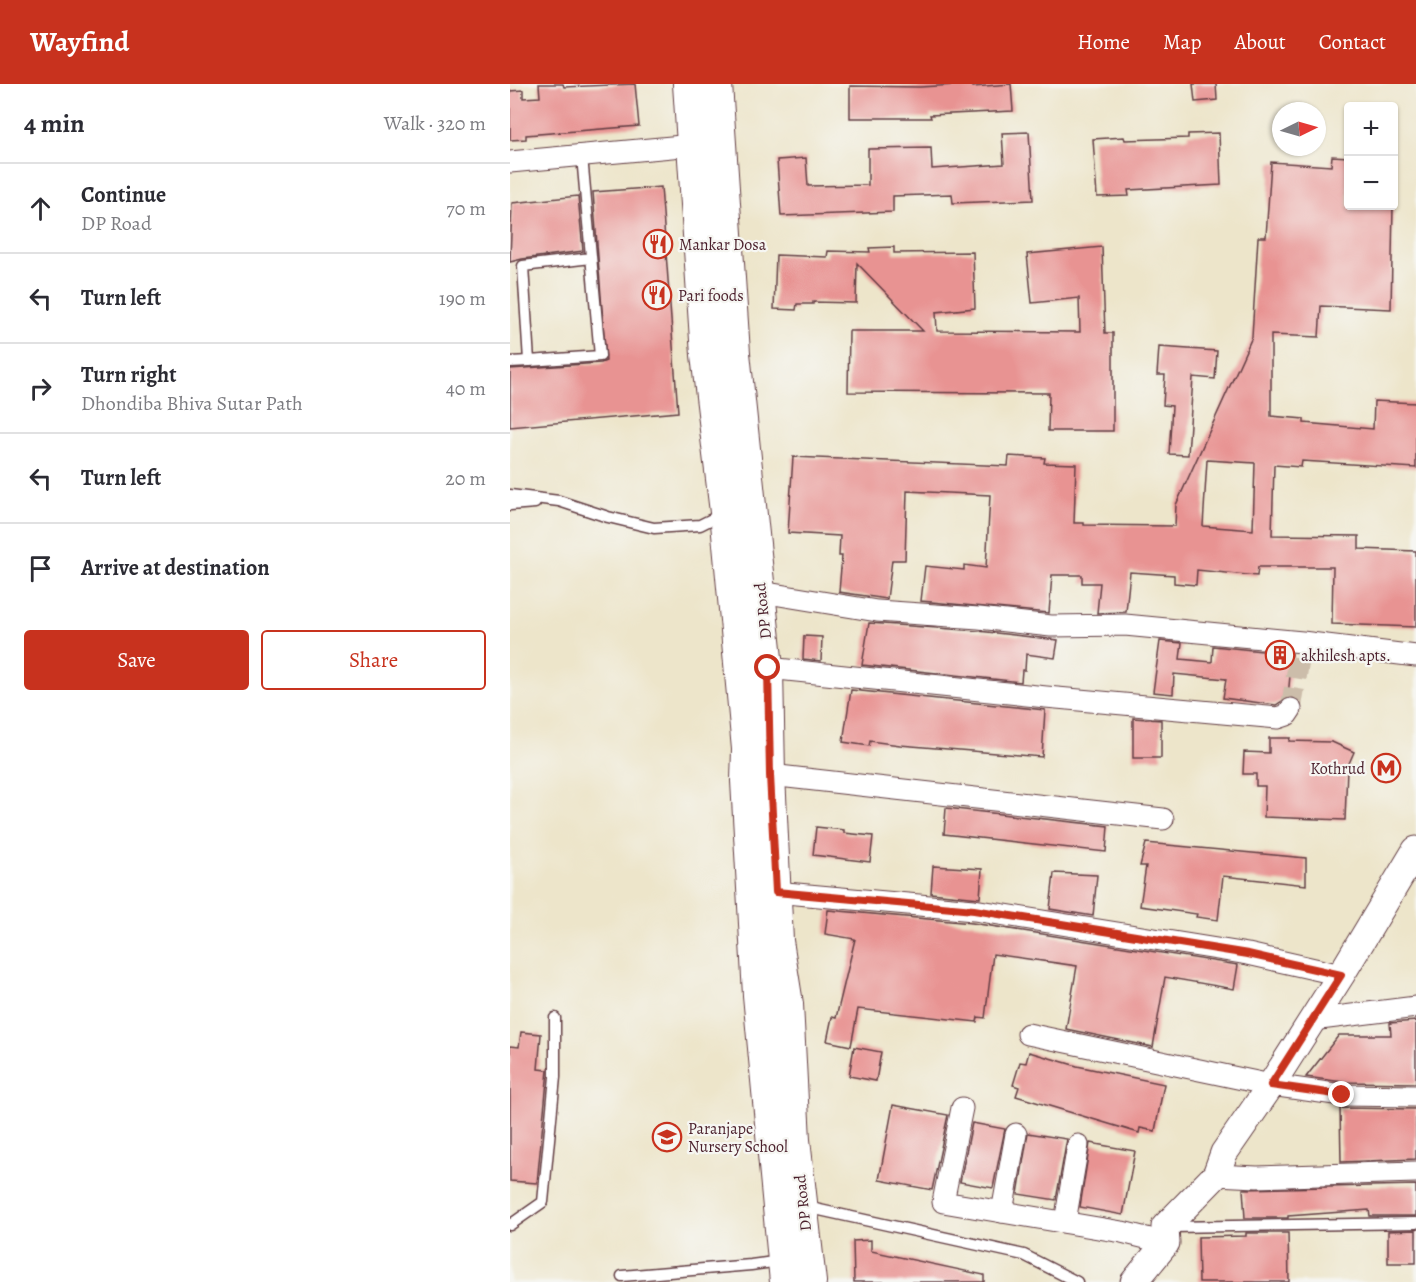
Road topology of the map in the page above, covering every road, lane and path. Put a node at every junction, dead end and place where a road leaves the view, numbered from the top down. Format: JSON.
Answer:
{"nodes":[{"id":1,"x":688,"y":84,"type":"edge"},
{"id":2,"x":717,"y":84,"type":"edge"},
{"id":3,"x":693,"y":145,"type":"junction"},
{"id":4,"x":582,"y":156,"type":"junction"},
{"id":5,"x":510,"y":162,"type":"edge"},
{"id":6,"x":591,"y":258,"type":"junction"},
{"id":7,"x":529,"y":361,"type":"junction"},
{"id":8,"x":510,"y":362,"type":"edge"},
{"id":9,"x":510,"y":495,"type":"edge"},
{"id":10,"x":559,"y":501,"type":"junction"},
{"id":11,"x":510,"y":506,"type":"edge"},
{"id":12,"x":725,"y":512,"type":"junction"},
{"id":13,"x":761,"y":592,"type":"junction"},
{"id":14,"x":1416,"y":656,"type":"edge"},
{"id":15,"x":768,"y":668,"type":"junction"},
{"id":16,"x":1291,"y":709,"type":"dead end"},
{"id":17,"x":770,"y":775,"type":"junction"},
{"id":18,"x":1163,"y":819,"type":"dead end"},
{"id":19,"x":1416,"y":850,"type":"edge"},
{"id":20,"x":776,"y":892,"type":"junction"},
{"id":21,"x":1341,"y":975,"type":"junction"},
{"id":22,"x":1416,"y":1007,"type":"edge"},
{"id":23,"x":555,"y":1018,"type":"dead end"},
{"id":24,"x":1312,"y":1020,"type":"junction"},
{"id":25,"x":1028,"y":1034,"type":"dead end"},
{"id":26,"x":1271,"y":1085,"type":"junction"},
{"id":27,"x":1416,"y":1096,"type":"edge"},
{"id":28,"x":962,"y":1108,"type":"dead end"},
{"id":29,"x":1016,"y":1134,"type":"dead end"},
{"id":30,"x":1078,"y":1145,"type":"dead end"},
{"id":31,"x":1416,"y":1172,"type":"edge"},
{"id":32,"x":1216,"y":1175,"type":"junction"},
{"id":33,"x":802,"y":1206,"type":"junction"},
{"id":34,"x":1002,"y":1212,"type":"junction"},
{"id":35,"x":1065,"y":1222,"type":"junction"},
{"id":36,"x":1416,"y":1223,"type":"edge"},
{"id":37,"x":510,"y":1225,"type":"edge"},
{"id":38,"x":1165,"y":1235,"type":"junction"},
{"id":39,"x":784,"y":1271,"type":"edge"},
{"id":40,"x":622,"y":1276,"type":"dead end"},
{"id":41,"x":811,"y":1282,"type":"edge"},
{"id":42,"x":1077,"y":1282,"type":"edge"},
{"id":43,"x":1134,"y":1282,"type":"edge"}],
"edges":[{"from":1,"to":3,"type":"main road","name":"DP Road"},
{"from":2,"to":13,"type":"main road","name":"DP Road"},
{"from":3,"to":4,"type":"street"},
{"from":3,"to":12,"type":"main road","name":"DP Road"},
{"from":4,"to":5,"type":"street"},
{"from":4,"to":6,"type":"lane"},
{"from":6,"to":7,"type":"lane"},
{"from":6,"to":7,"type":"lane"},
{"from":7,"to":8,"type":"lane"},
{"from":9,"to":10,"type":"lane"},
{"from":10,"to":11,"type":"lane"},
{"from":10,"to":12,"type":"lane"},
{"from":12,"to":39,"type":"main road","name":"DP Road"},
{"from":13,"to":14,"type":"street"},
{"from":13,"to":15,"type":"main road","name":"DP Road"},
{"from":15,"to":16,"type":"street"},
{"from":15,"to":17,"type":"main road","name":"DP Road"},
{"from":17,"to":18,"type":"street"},
{"from":17,"to":20,"type":"main road","name":"DP Road"},
{"from":19,"to":21,"type":"street"},
{"from":20,"to":21,"type":"street"},
{"from":20,"to":33,"type":"main road","name":"DP Road"},
{"from":21,"to":24,"type":"street"},
{"from":22,"to":24,"type":"street"},
{"from":23,"to":37,"type":"lane"},
{"from":24,"to":26,"type":"street"},
{"from":25,"to":26,"type":"street"},
{"from":26,"to":27,"type":"street"},
{"from":26,"to":32,"type":"street"},
{"from":28,"to":34,"type":"street"},
{"from":29,"to":34,"type":"street"},
{"from":30,"to":35,"type":"street"},
{"from":31,"to":32,"type":"street"},
{"from":32,"to":38,"type":"street"},
{"from":33,"to":41,"type":"main road","name":"DP Road"},
{"from":33,"to":42,"type":"lane"},
{"from":34,"to":35,"type":"street"},
{"from":35,"to":38,"type":"street"},
{"from":36,"to":38,"type":"lane"},
{"from":38,"to":43,"type":"street"},
{"from":39,"to":40,"type":"lane"}]}
